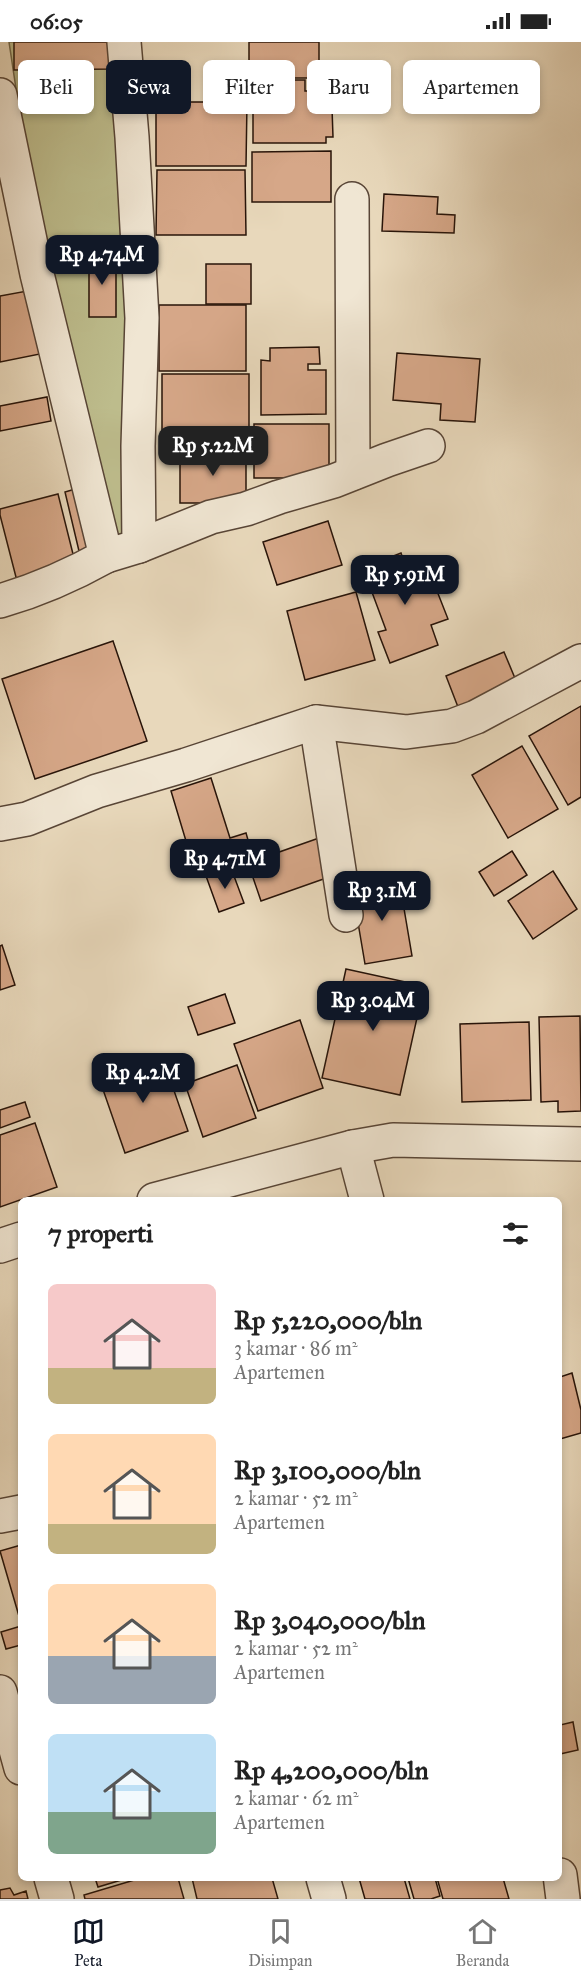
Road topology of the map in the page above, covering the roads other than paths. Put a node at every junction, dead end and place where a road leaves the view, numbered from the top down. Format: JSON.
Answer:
{"nodes":[{"id":1,"x":124,"y":42,"type":"edge"},
{"id":2,"x":0,"y":95,"type":"edge"},
{"id":3,"x":352,"y":199,"type":"dead end"},
{"id":4,"x":428,"y":446,"type":"dead end"},
{"id":5,"x":353,"y":473,"type":"junction"},
{"id":6,"x":139,"y":546,"type":"junction"},
{"id":7,"x":106,"y":556,"type":"junction"},
{"id":8,"x":0,"y":601,"type":"edge"},
{"id":9,"x":581,"y":661,"type":"edge"},
{"id":10,"x":315,"y":722,"type":"junction"},
{"id":11,"x":1,"y":822,"type":"edge"},
{"id":12,"x":346,"y":915,"type":"dead end"},
{"id":13,"x":581,"y":1144,"type":"edge"},
{"id":14,"x":352,"y":1147,"type":"junction"},
{"id":15,"x":165,"y":1197,"type":"edge"},
{"id":16,"x":366,"y":1197,"type":"edge"},
{"id":17,"x":18,"y":1240,"type":"edge"},
{"id":18,"x":0,"y":1246,"type":"edge"},
{"id":19,"x":18,"y":1513,"type":"edge"},
{"id":20,"x":0,"y":1516,"type":"edge"},
{"id":21,"x":0,"y":1692,"type":"edge"},
{"id":22,"x":18,"y":1757,"type":"edge"},
{"id":23,"x":52,"y":1881,"type":"edge"},
{"id":24,"x":324,"y":1881,"type":"edge"},
{"id":25,"x":561,"y":1881,"type":"edge"},
{"id":26,"x":57,"y":1899,"type":"edge"},
{"id":27,"x":329,"y":1899,"type":"edge"},
{"id":28,"x":563,"y":1899,"type":"edge"}],
"edges":[{"from":1,"to":6,"type":"street"},
{"from":2,"to":7,"type":"street"},
{"from":3,"to":5,"type":"street"},
{"from":4,"to":5,"type":"street"},
{"from":5,"to":6,"type":"street"},
{"from":6,"to":7,"type":"street"},
{"from":7,"to":8,"type":"street"},
{"from":9,"to":10,"type":"street"},
{"from":10,"to":11,"type":"street"},
{"from":10,"to":12,"type":"street"},
{"from":13,"to":14,"type":"street"},
{"from":14,"to":15,"type":"street"},
{"from":14,"to":16,"type":"street"},
{"from":17,"to":18,"type":"street"},
{"from":19,"to":20,"type":"street"},
{"from":21,"to":22,"type":"street"},
{"from":23,"to":26,"type":"street"},
{"from":24,"to":27,"type":"street"},
{"from":25,"to":28,"type":"street"}]}
